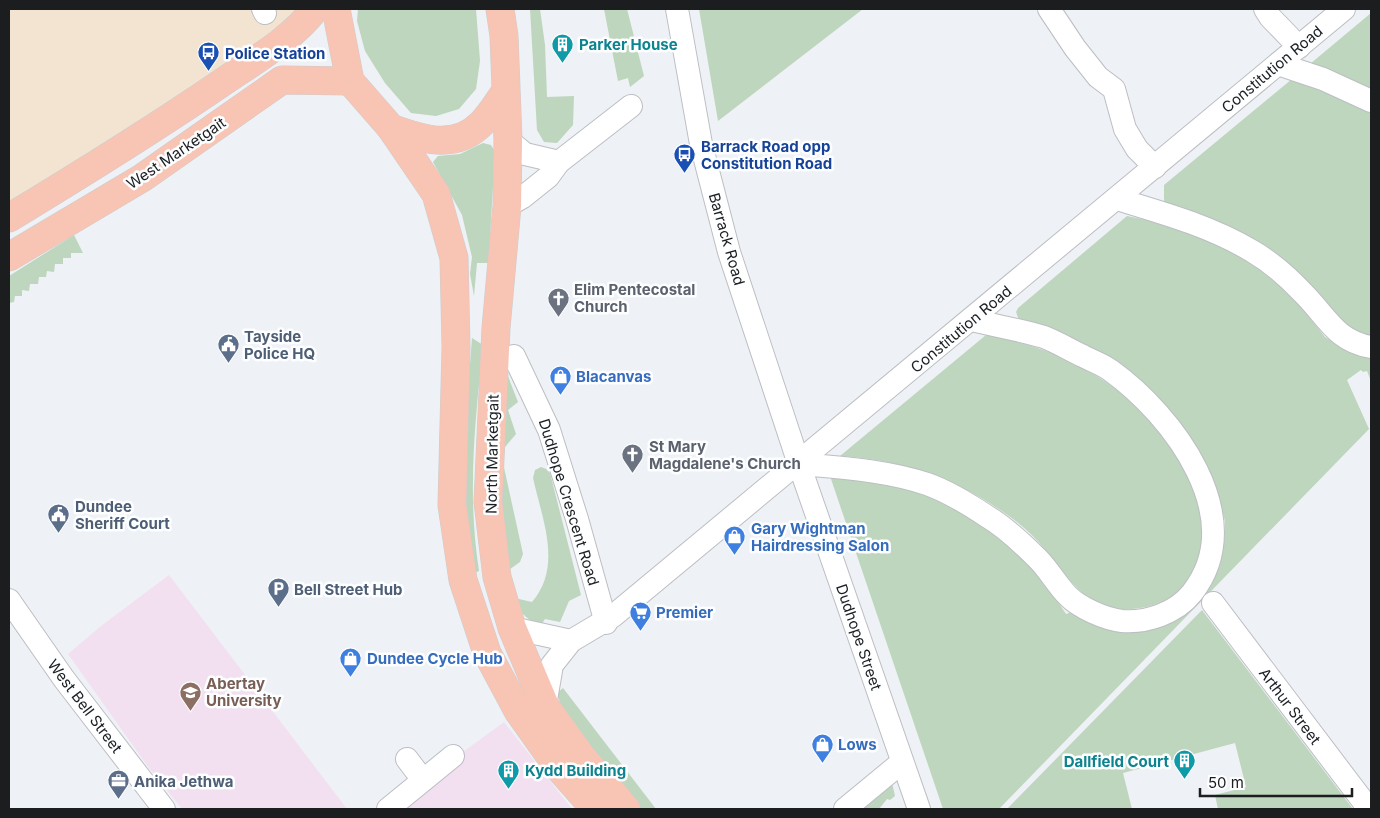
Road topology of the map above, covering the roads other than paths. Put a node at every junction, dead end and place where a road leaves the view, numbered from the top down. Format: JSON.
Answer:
{"nodes":[{"id":1,"x":315,"y":9,"type":"edge"},
{"id":2,"x":336,"y":9,"type":"edge"},
{"id":3,"x":500,"y":9,"type":"edge"},
{"id":4,"x":677,"y":9,"type":"edge"},
{"id":5,"x":1048,"y":9,"type":"edge"},
{"id":6,"x":1265,"y":9,"type":"edge"},
{"id":7,"x":1344,"y":9,"type":"edge"},
{"id":8,"x":1299,"y":47,"type":"junction"},
{"id":9,"x":1278,"y":64,"type":"junction"},
{"id":10,"x":350,"y":81,"type":"junction"},
{"id":11,"x":505,"y":92,"type":"junction"},
{"id":12,"x":1371,"y":101,"type":"edge"},
{"id":13,"x":631,"y":106,"type":"dead end"},
{"id":14,"x":391,"y":128,"type":"junction"},
{"id":15,"x":508,"y":140,"type":"junction"},
{"id":16,"x":559,"y":162,"type":"junction"},
{"id":17,"x":1155,"y":167,"type":"junction"},
{"id":18,"x":1117,"y":199,"type":"junction"},
{"id":19,"x":507,"y":206,"type":"junction"},
{"id":20,"x":9,"y":218,"type":"edge"},
{"id":21,"x":9,"y":257,"type":"edge"},
{"id":22,"x":972,"y":320,"type":"junction"},
{"id":23,"x":1371,"y":347,"type":"edge"},
{"id":24,"x":514,"y":356,"type":"dead end"},
{"id":25,"x":799,"y":464,"type":"junction"},
{"id":26,"x":9,"y":600,"type":"edge"},
{"id":27,"x":1213,"y":603,"type":"dead end"},
{"id":28,"x":606,"y":623,"type":"junction"},
{"id":29,"x":512,"y":628,"type":"junction"},
{"id":30,"x":571,"y":641,"type":"junction"},
{"id":31,"x":545,"y":706,"type":"junction"},
{"id":32,"x":454,"y":756,"type":"dead end"},
{"id":33,"x":407,"y":759,"type":"dead end"},
{"id":34,"x":902,"y":762,"type":"junction"},
{"id":35,"x":423,"y":780,"type":"junction"},
{"id":36,"x":164,"y":809,"type":"edge"},
{"id":37,"x":388,"y":809,"type":"edge"},
{"id":38,"x":595,"y":809,"type":"edge"},
{"id":39,"x":626,"y":809,"type":"edge"},
{"id":40,"x":846,"y":809,"type":"edge"},
{"id":41,"x":919,"y":809,"type":"edge"},
{"id":42,"x":1369,"y":809,"type":"edge"}],
"edges":[{"from":1,"to":20,"type":"main road"},
{"from":2,"to":10,"type":"main road"},
{"from":3,"to":11,"type":"main road","name":"North Marketgait"},
{"from":4,"to":25,"type":"street","name":"Barrack Road"},
{"from":5,"to":17,"type":"street"},
{"from":6,"to":8,"type":"street"},
{"from":7,"to":8,"type":"street","name":"Constitution Road"},
{"from":8,"to":9,"type":"street","name":"Constitution Road"},
{"from":9,"to":12,"type":"street"},
{"from":9,"to":17,"type":"street","name":"Constitution Road"},
{"from":10,"to":14,"type":"main road"},
{"from":10,"to":21,"type":"main road","name":"West Marketgait"},
{"from":11,"to":14,"type":"main road"},
{"from":11,"to":15,"type":"main road","name":"North Marketgait"},
{"from":13,"to":16,"type":"street"},
{"from":14,"to":38,"type":"main road"},
{"from":15,"to":16,"type":"street"},
{"from":15,"to":19,"type":"main road","name":"North Marketgait"},
{"from":16,"to":19,"type":"street"},
{"from":17,"to":18,"type":"street","name":"Constitution Road"},
{"from":18,"to":22,"type":"street","name":"Constitution Road"},
{"from":18,"to":23,"type":"street"},
{"from":19,"to":29,"type":"main road","name":"North Marketgait"},
{"from":22,"to":25,"type":"street","name":"Constitution Road"},
{"from":22,"to":25,"type":"street"},
{"from":24,"to":28,"type":"street","name":"Dudhope Crescent Road"},
{"from":25,"to":28,"type":"street","name":"Constitution Road"},
{"from":25,"to":34,"type":"street","name":"Dudhope Street"},
{"from":26,"to":36,"type":"street","name":"West Bell Street"},
{"from":27,"to":42,"type":"street","name":"Arthur Street"},
{"from":28,"to":30,"type":"street","name":"Constitution Road"},
{"from":29,"to":30,"type":"street"},
{"from":29,"to":31,"type":"main road","name":"North Marketgait"},
{"from":30,"to":31,"type":"street","name":"Constitution Road"},
{"from":31,"to":39,"type":"main road","name":"North Marketgait"},
{"from":32,"to":35,"type":"street"},
{"from":33,"to":35,"type":"street"},
{"from":34,"to":40,"type":"street"},
{"from":34,"to":41,"type":"street","name":"Dudhope Street"},
{"from":35,"to":37,"type":"street"}]}
